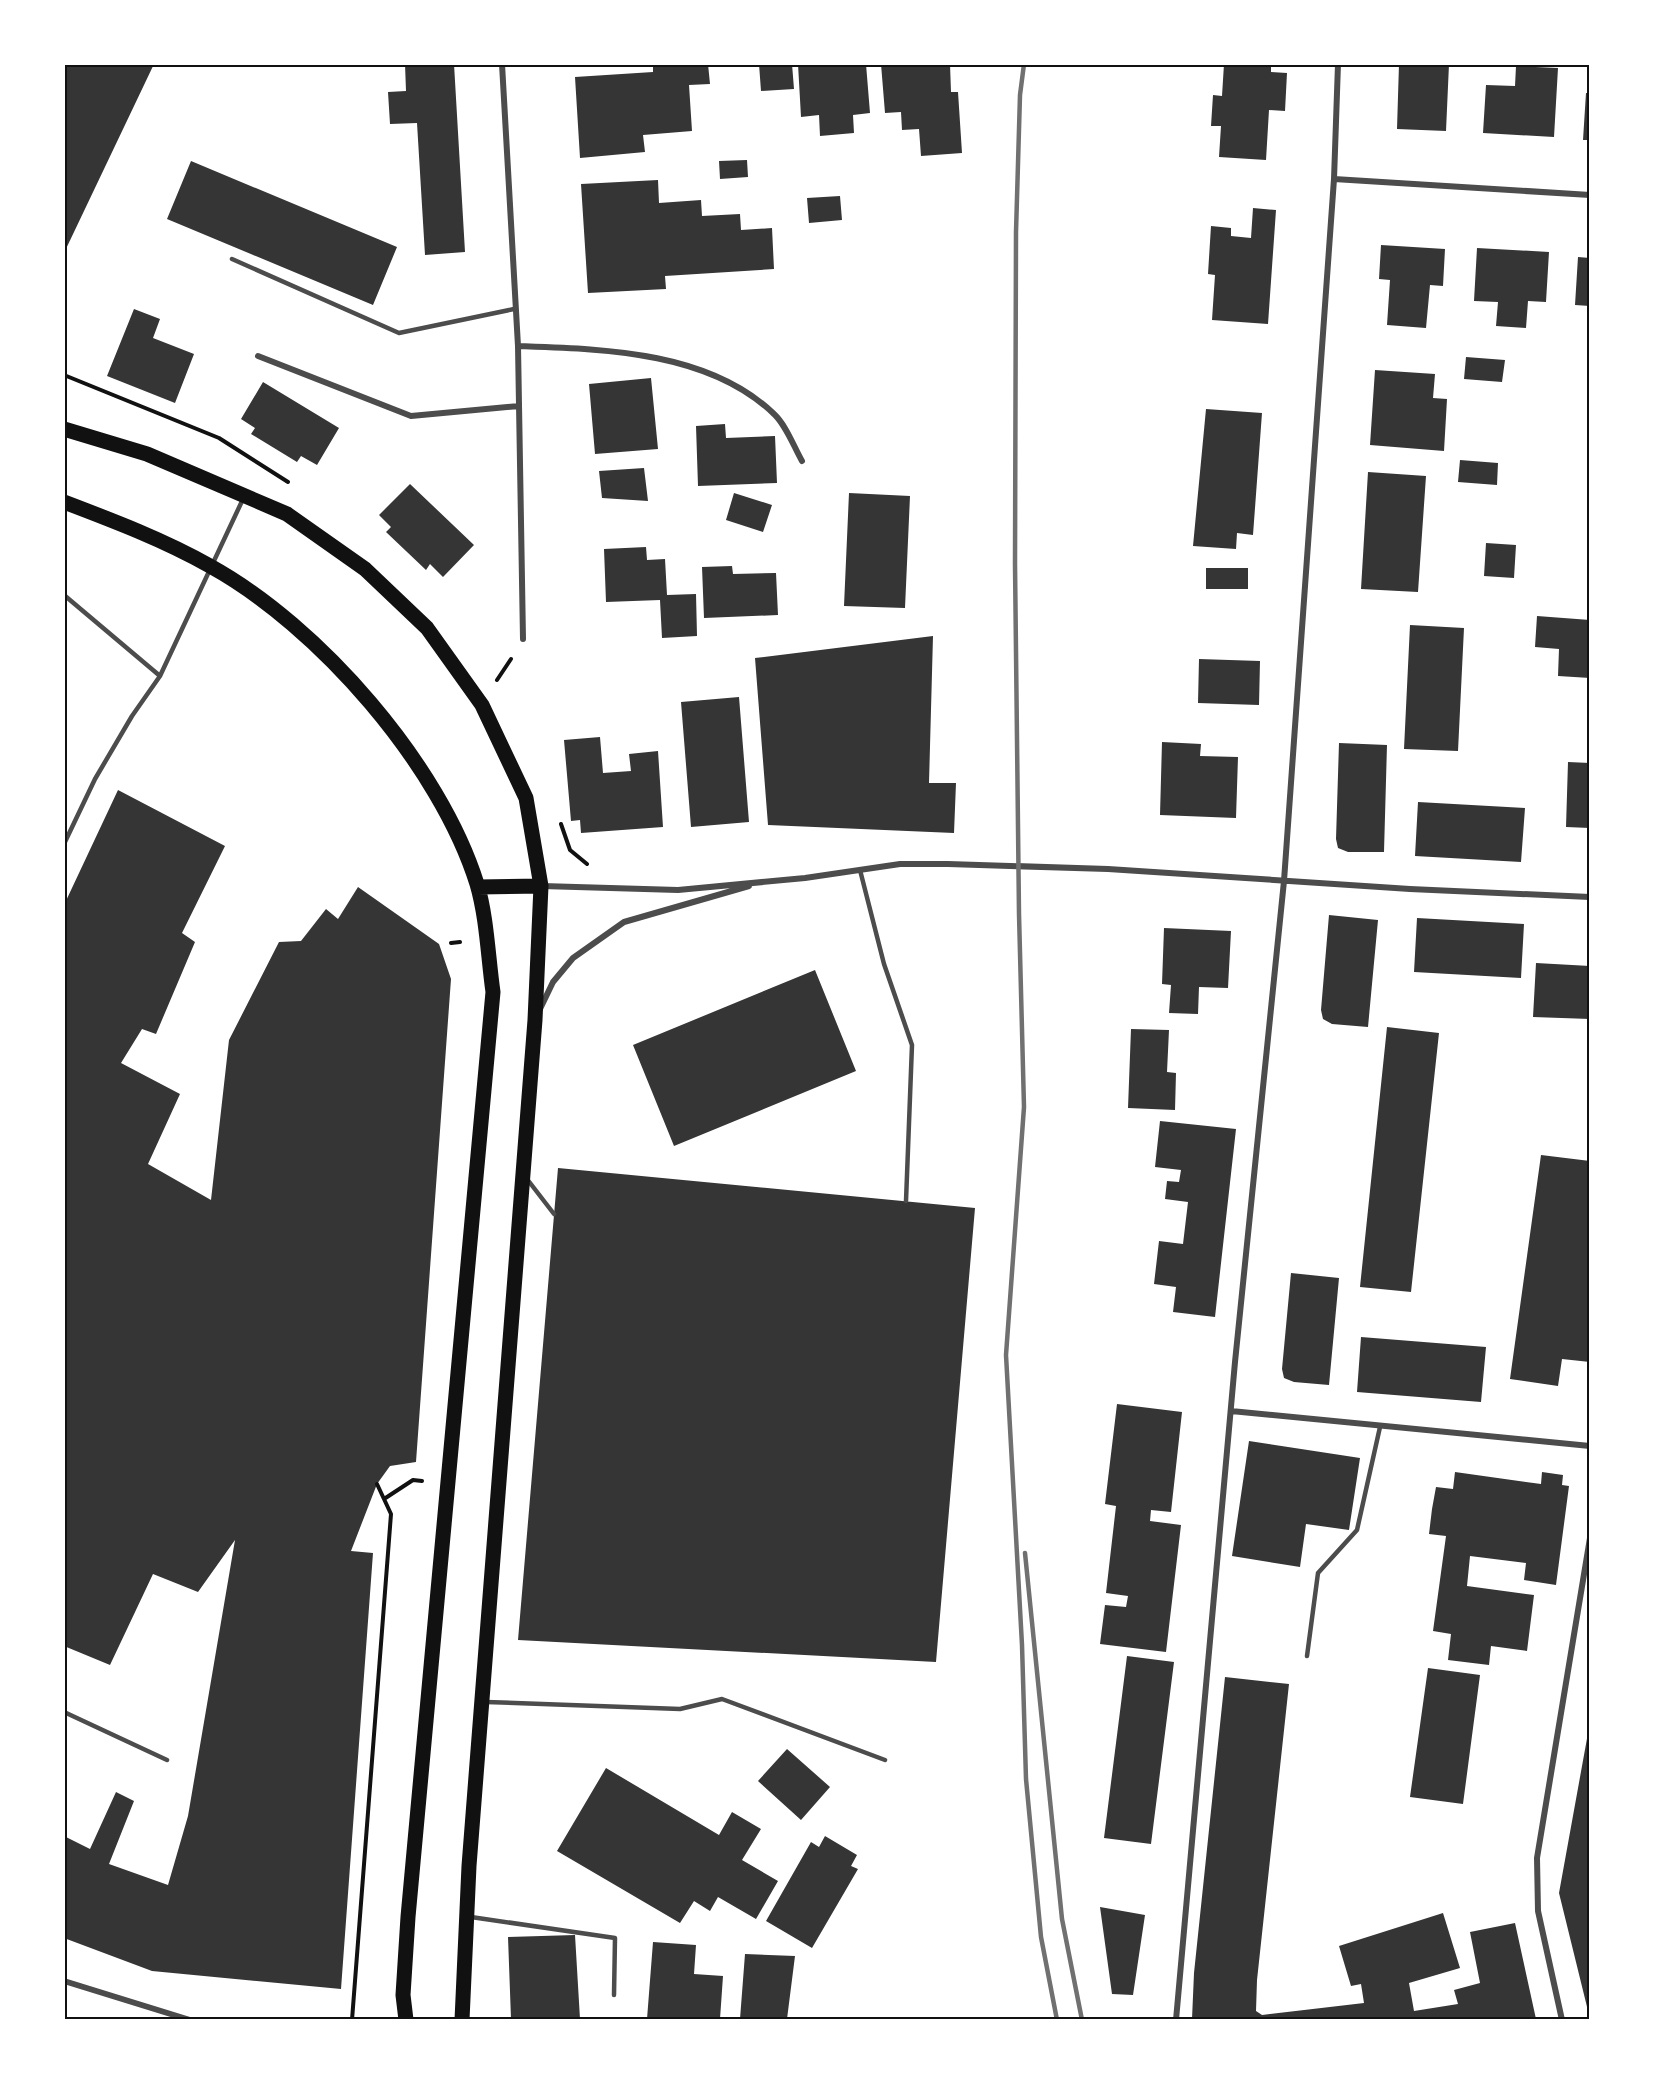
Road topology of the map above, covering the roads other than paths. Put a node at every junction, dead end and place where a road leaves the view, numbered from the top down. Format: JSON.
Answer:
{"nodes":[{"id":1,"x":502,"y":64,"type":"edge"},
{"id":2,"x":1338,"y":64,"type":"edge"},
{"id":3,"x":1335,"y":178,"type":"junction"},
{"id":4,"x":1590,"y":195,"type":"edge"},
{"id":5,"x":232,"y":259,"type":"dead end"},
{"id":6,"x":514,"y":309,"type":"junction"},
{"id":7,"x":518,"y":346,"type":"junction"},
{"id":8,"x":258,"y":356,"type":"dead end"},
{"id":9,"x":519,"y":406,"type":"junction"},
{"id":10,"x":64,"y":429,"type":"edge"},
{"id":11,"x":802,"y":461,"type":"dead end"},
{"id":12,"x":244,"y":496,"type":"junction"},
{"id":13,"x":64,"y":502,"type":"edge"},
{"id":14,"x":211,"y":566,"type":"junction"},
{"id":15,"x":64,"y":596,"type":"edge"},
{"id":16,"x":523,"y":639,"type":"road end"},
{"id":17,"x":160,"y":676,"type":"junction"},
{"id":18,"x":64,"y":844,"type":"edge"},
{"id":19,"x":860,"y":870,"type":"junction"},
{"id":20,"x":1284,"y":881,"type":"junction"},
{"id":21,"x":764,"y":882,"type":"junction"},
{"id":22,"x":542,"y":886,"type":"junction"},
{"id":23,"x":478,"y":887,"type":"junction"},
{"id":24,"x":1590,"y":897,"type":"edge"},
{"id":25,"x":535,"y":1020,"type":"junction"},
{"id":26,"x":524,"y":1175,"type":"junction"},
{"id":27,"x":906,"y":1201,"type":"dead end"},
{"id":28,"x":554,"y":1214,"type":"dead end"},
{"id":29,"x":1231,"y":1411,"type":"junction"},
{"id":30,"x":1380,"y":1427,"type":"junction"},
{"id":31,"x":1590,"y":1446,"type":"edge"},
{"id":32,"x":1590,"y":1538,"type":"edge"},
{"id":33,"x":1307,"y":1656,"type":"dead end"},
{"id":34,"x":482,"y":1702,"type":"junction"},
{"id":35,"x":64,"y":1712,"type":"edge"},
{"id":36,"x":167,"y":1760,"type":"dead end"},
{"id":37,"x":885,"y":1760,"type":"dead end"},
{"id":38,"x":465,"y":1916,"type":"junction"},
{"id":39,"x":64,"y":1981,"type":"edge"},
{"id":40,"x":614,"y":1995,"type":"dead end"},
{"id":41,"x":190,"y":2019,"type":"edge"},
{"id":42,"x":406,"y":2019,"type":"edge"},
{"id":43,"x":462,"y":2019,"type":"edge"},
{"id":44,"x":1176,"y":2019,"type":"edge"},
{"id":45,"x":1562,"y":2019,"type":"edge"}],
"edges":[{"from":1,"to":6,"type":"street"},
{"from":2,"to":3,"type":"street"},
{"from":3,"to":4,"type":"street"},
{"from":3,"to":20,"type":"street"},
{"from":5,"to":6,"type":"lane"},
{"from":6,"to":7,"type":"street"},
{"from":7,"to":9,"type":"street"},
{"from":7,"to":11,"type":"street"},
{"from":8,"to":9,"type":"street"},
{"from":9,"to":16,"type":"street"},
{"from":10,"to":12,"type":"main road"},
{"from":12,"to":14,"type":"lane"},
{"from":12,"to":22,"type":"main road"},
{"from":13,"to":14,"type":"main road"},
{"from":14,"to":17,"type":"lane"},
{"from":14,"to":23,"type":"main road"},
{"from":15,"to":17,"type":"lane"},
{"from":17,"to":18,"type":"lane"},
{"from":19,"to":20,"type":"street"},
{"from":19,"to":21,"type":"street"},
{"from":19,"to":27,"type":"lane"},
{"from":20,"to":24,"type":"street"},
{"from":20,"to":29,"type":"street"},
{"from":21,"to":22,"type":"street"},
{"from":21,"to":25,"type":"street"},
{"from":22,"to":23,"type":"main road"},
{"from":22,"to":25,"type":"main road"},
{"from":23,"to":42,"type":"main road"},
{"from":25,"to":26,"type":"main road"},
{"from":26,"to":28,"type":"lane"},
{"from":26,"to":34,"type":"main road"},
{"from":29,"to":30,"type":"street"},
{"from":29,"to":44,"type":"street"},
{"from":30,"to":31,"type":"street"},
{"from":30,"to":33,"type":"lane"},
{"from":32,"to":45,"type":"street"},
{"from":34,"to":37,"type":"lane"},
{"from":34,"to":38,"type":"main road"},
{"from":35,"to":36,"type":"lane"},
{"from":38,"to":40,"type":"lane"},
{"from":38,"to":43,"type":"main road"},
{"from":39,"to":41,"type":"street"}]}
